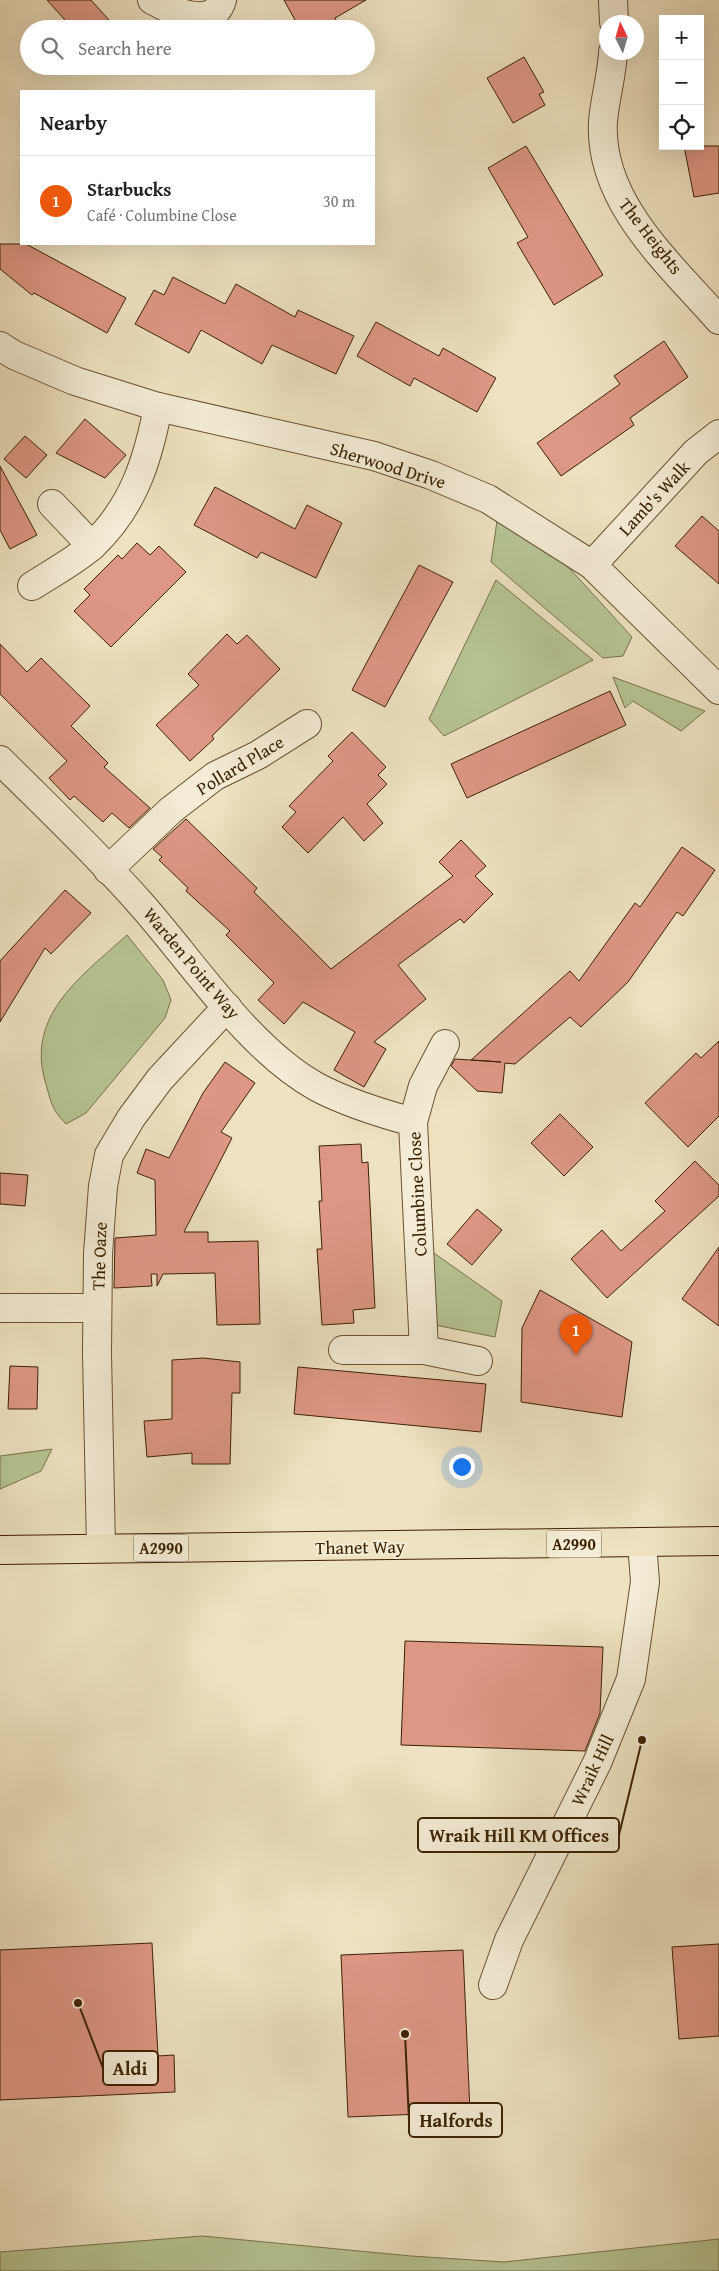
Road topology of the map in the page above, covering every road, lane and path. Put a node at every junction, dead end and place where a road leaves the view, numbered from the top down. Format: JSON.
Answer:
{"nodes":[{"id":1,"x":152,"y":0,"type":"edge"},
{"id":2,"x":222,"y":0,"type":"edge"},
{"id":3,"x":613,"y":0,"type":"edge"},
{"id":4,"x":614,"y":15,"type":"edge"},
{"id":5,"x":613,"y":60,"type":"edge"},
{"id":6,"x":719,"y":320,"type":"edge"},
{"id":7,"x":0,"y":346,"type":"edge"},
{"id":8,"x":158,"y":407,"type":"junction"},
{"id":9,"x":719,"y":434,"type":"edge"},
{"id":10,"x":52,"y":504,"type":"dead end"},
{"id":11,"x":92,"y":546,"type":"junction"},
{"id":12,"x":592,"y":565,"type":"junction"},
{"id":13,"x":32,"y":586,"type":"dead end"},
{"id":14,"x":719,"y":690,"type":"edge"},
{"id":15,"x":307,"y":724,"type":"dead end"},
{"id":16,"x":0,"y":760,"type":"edge"},
{"id":17,"x":108,"y":870,"type":"junction"},
{"id":18,"x":227,"y":1007,"type":"junction"},
{"id":19,"x":446,"y":1044,"type":"dead end"},
{"id":20,"x":413,"y":1122,"type":"junction"},
{"id":21,"x":0,"y":1308,"type":"edge"},
{"id":22,"x":98,"y":1308,"type":"junction"},
{"id":23,"x":343,"y":1350,"type":"dead end"},
{"id":24,"x":424,"y":1350,"type":"junction"},
{"id":25,"x":478,"y":1361,"type":"dead end"},
{"id":26,"x":719,"y":1541,"type":"edge"},
{"id":27,"x":642,"y":1542,"type":"junction"},
{"id":28,"x":101,"y":1548,"type":"junction"},
{"id":29,"x":0,"y":1550,"type":"edge"},
{"id":30,"x":493,"y":1985,"type":"dead end"}],
"edges":[{"from":1,"to":2,"type":"street"},
{"from":3,"to":4,"type":"street"},
{"from":5,"to":6,"type":"street","name":"The Heights"},
{"from":7,"to":8,"type":"street","name":"Sherwood Drive"},
{"from":8,"to":11,"type":"street"},
{"from":8,"to":12,"type":"street","name":"Sherwood Drive"},
{"from":9,"to":12,"type":"street","name":"Lamb's Walk"},
{"from":10,"to":11,"type":"street"},
{"from":11,"to":13,"type":"street"},
{"from":12,"to":14,"type":"street","name":"Sherwood Drive"},
{"from":15,"to":17,"type":"street","name":"Pollard Place"},
{"from":16,"to":17,"type":"street","name":"Warden Point Way"},
{"from":17,"to":18,"type":"street","name":"Warden Point Way"},
{"from":18,"to":20,"type":"street","name":"Warden Point Way"},
{"from":18,"to":22,"type":"street","name":"The Oaze"},
{"from":19,"to":20,"type":"street","name":"Columbine Close"},
{"from":20,"to":24,"type":"street","name":"Columbine Close"},
{"from":21,"to":22,"type":"street"},
{"from":22,"to":28,"type":"street","name":"The Oaze"},
{"from":23,"to":24,"type":"street"},
{"from":24,"to":25,"type":"street"},
{"from":26,"to":27,"type":"main road","name":"Thanet Way","number":"A2990"},
{"from":27,"to":28,"type":"main road","name":"Thanet Way","number":"A2990"},
{"from":27,"to":30,"type":"street","name":"Wraik Hill"},
{"from":28,"to":29,"type":"main road","name":"Thanet Way","number":"A2990"}]}
